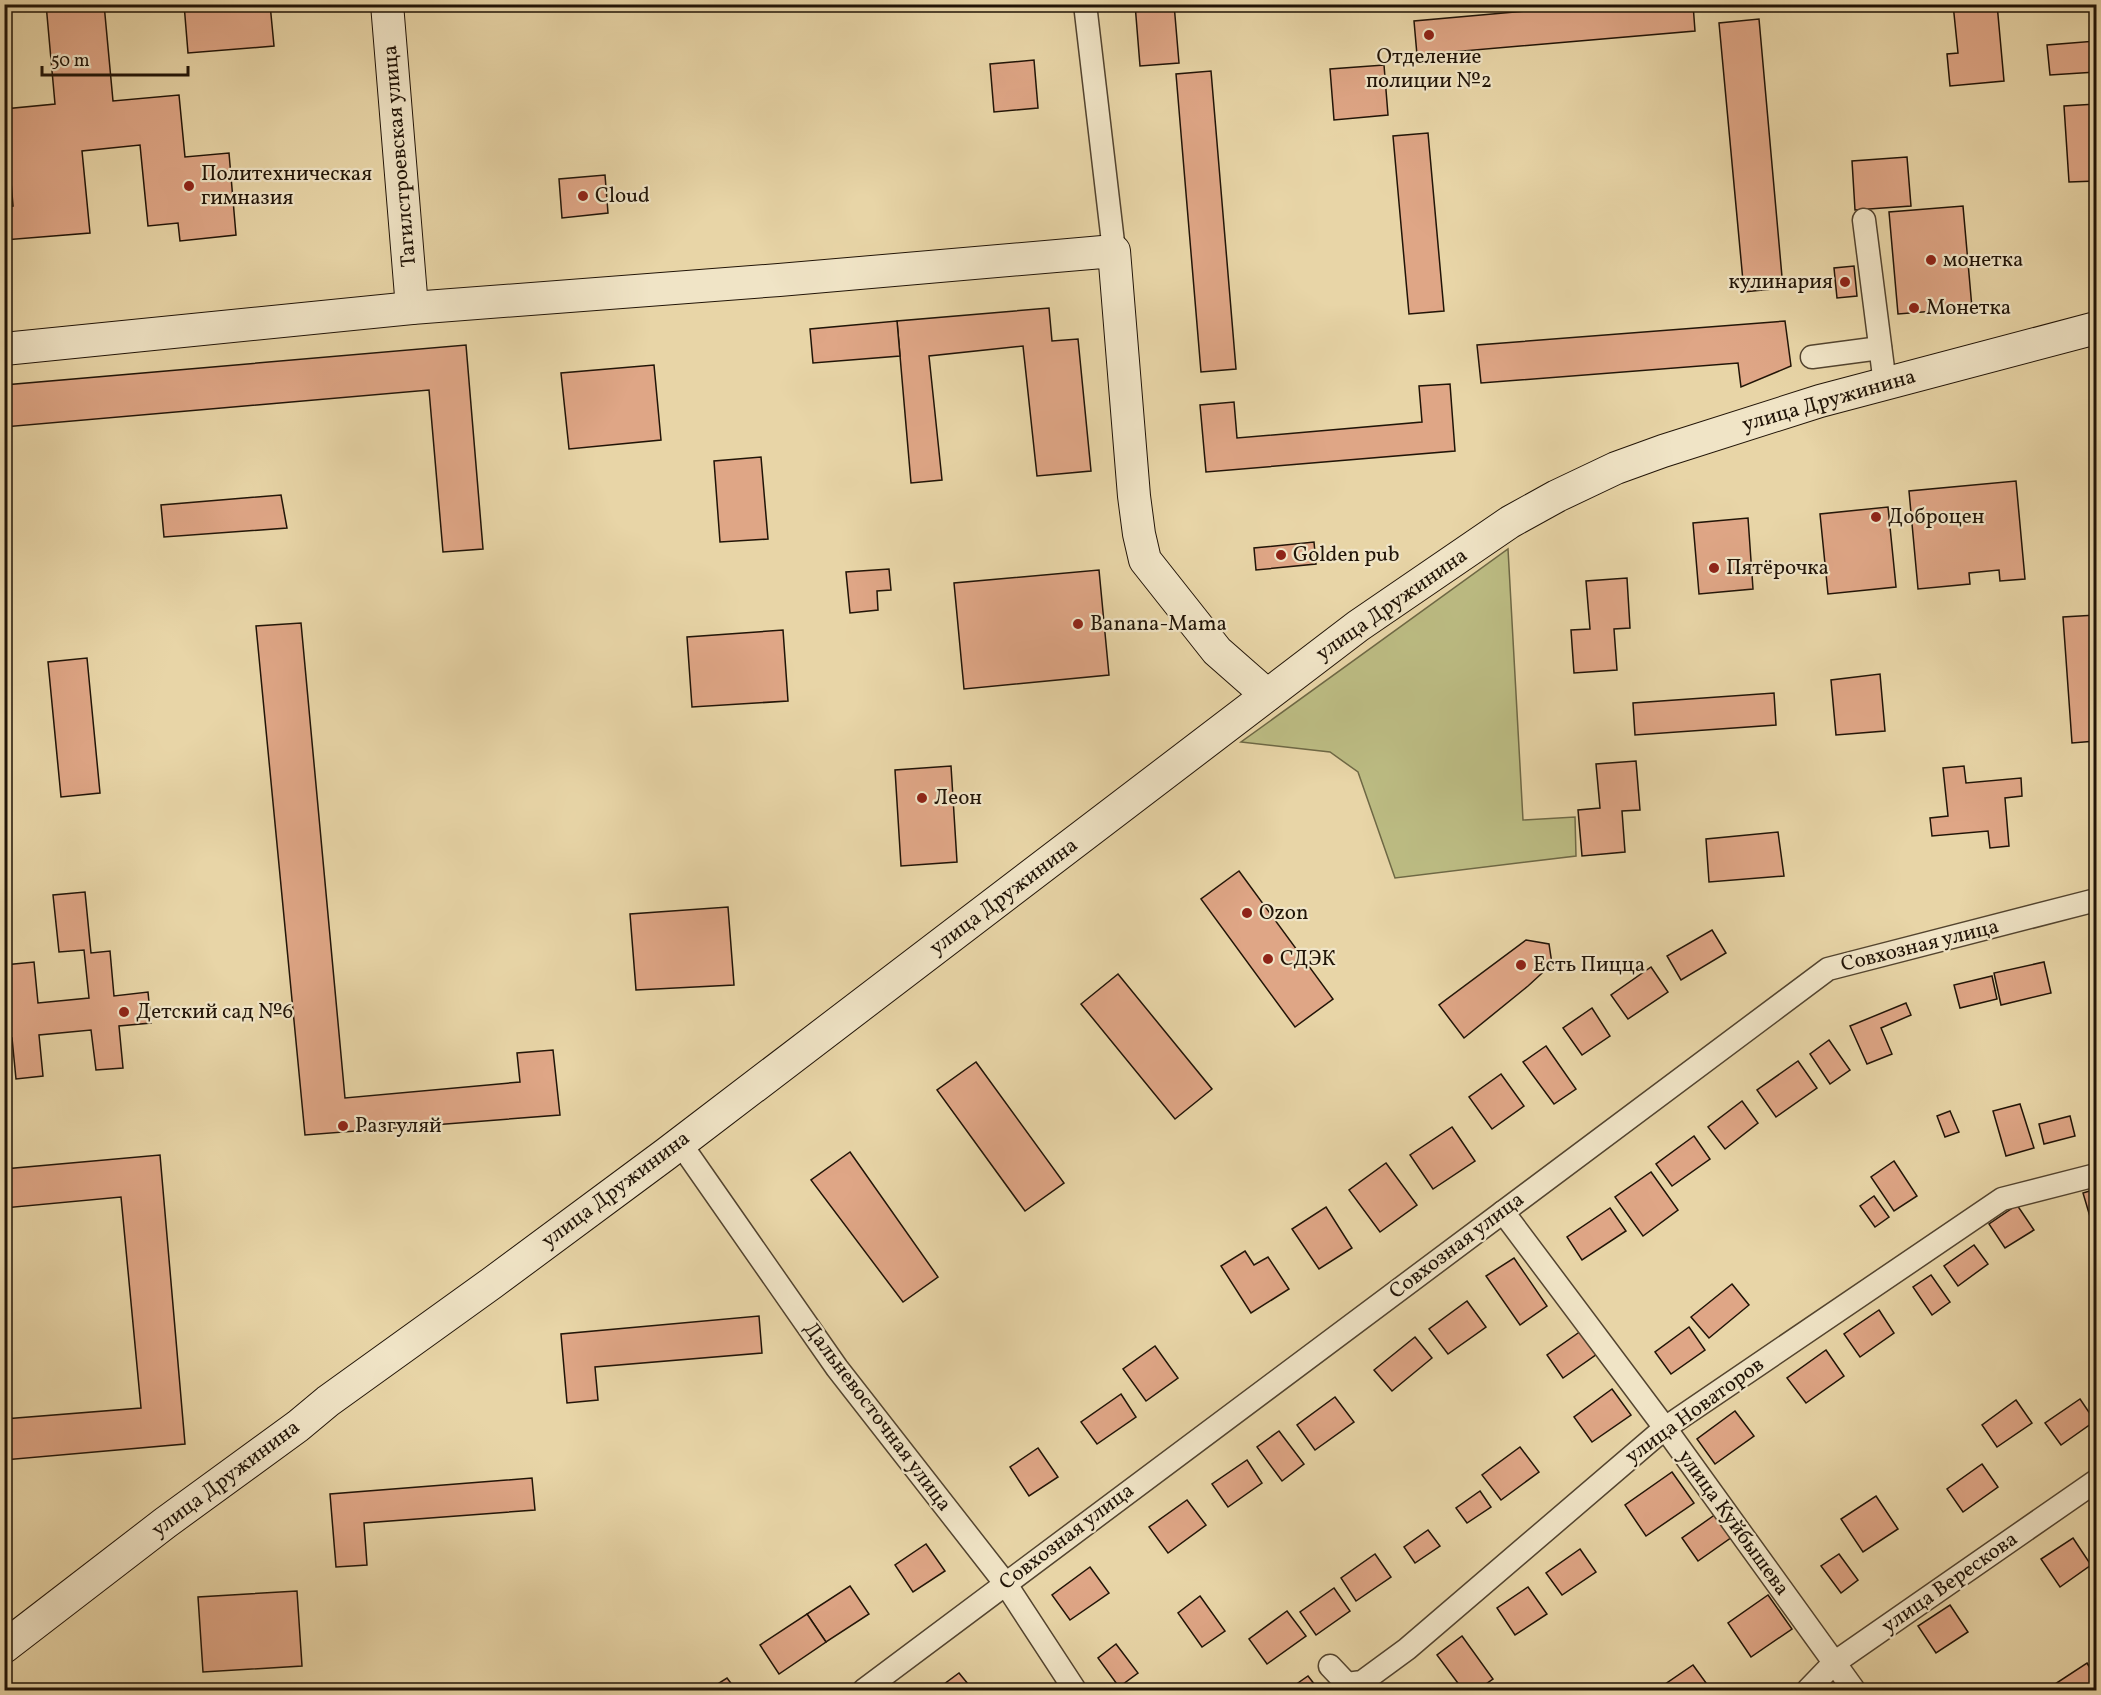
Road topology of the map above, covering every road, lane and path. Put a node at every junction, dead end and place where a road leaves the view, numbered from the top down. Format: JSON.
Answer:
{"nodes":[{"id":1,"x":387,"y":4,"type":"edge"},
{"id":2,"x":1085,"y":4,"type":"edge"},
{"id":3,"x":1864,"y":220,"type":"dead end"},
{"id":4,"x":1114,"y":251,"type":"junction"},
{"id":5,"x":412,"y":308,"type":"junction"},
{"id":6,"x":2097,"y":328,"type":"edge"},
{"id":7,"x":1880,"y":348,"type":"junction"},
{"id":8,"x":4,"y":349,"type":"edge"},
{"id":9,"x":1812,"y":357,"type":"dead end"},
{"id":10,"x":1885,"y":384,"type":"junction"},
{"id":11,"x":1267,"y":695,"type":"junction"},
{"id":12,"x":2097,"y":900,"type":"edge"},
{"id":13,"x":680,"y":1143,"type":"junction"},
{"id":14,"x":2097,"y":1175,"type":"edge"},
{"id":15,"x":1503,"y":1212,"type":"junction"},
{"id":16,"x":1665,"y":1428,"type":"junction"},
{"id":17,"x":2097,"y":1481,"type":"edge"},
{"id":18,"x":1005,"y":1583,"type":"junction"},
{"id":19,"x":4,"y":1647,"type":"edge"},
{"id":20,"x":1834,"y":1663,"type":"junction"},
{"id":21,"x":1330,"y":1666,"type":"dead end"},
{"id":22,"x":864,"y":1690,"type":"edge"},
{"id":23,"x":1075,"y":1690,"type":"edge"},
{"id":24,"x":1808,"y":1690,"type":"edge"},
{"id":25,"x":1854,"y":1690,"type":"edge"}],
"edges":[{"from":1,"to":5,"type":"main road","name":"Тагилстроевская улица"},
{"from":2,"to":4,"type":"street"},
{"from":3,"to":7,"type":"street"},
{"from":4,"to":5,"type":"main road"},
{"from":4,"to":11,"type":"main road"},
{"from":5,"to":8,"type":"main road"},
{"from":6,"to":10,"type":"main road","name":"улица Дружинина"},
{"from":7,"to":9,"type":"street"},
{"from":7,"to":10,"type":"street"},
{"from":10,"to":11,"type":"main road","name":"улица Дружинина"},
{"from":11,"to":13,"type":"main road","name":"улица Дружинина"},
{"from":12,"to":15,"type":"street","name":"Совхозная улица"},
{"from":13,"to":18,"type":"street","name":"Дальневосточная улица"},
{"from":13,"to":19,"type":"main road","name":"улица Дружинина"},
{"from":14,"to":16,"type":"street","name":"улица Новаторов"},
{"from":15,"to":16,"type":"street","name":"улица Куйбышева"},
{"from":15,"to":18,"type":"street","name":"Совхозная улица"},
{"from":16,"to":20,"type":"street","name":"улица Куйбышева"},
{"from":16,"to":21,"type":"street","name":"улица Новаторов"},
{"from":17,"to":20,"type":"street","name":"улица Верескова"},
{"from":18,"to":22,"type":"street","name":"Совхозная улица"},
{"from":18,"to":23,"type":"street","name":"Дальневосточная улица"},
{"from":20,"to":24,"type":"street","name":"улица Верескова"},
{"from":20,"to":25,"type":"street","name":"улица Куйбышева"}]}
